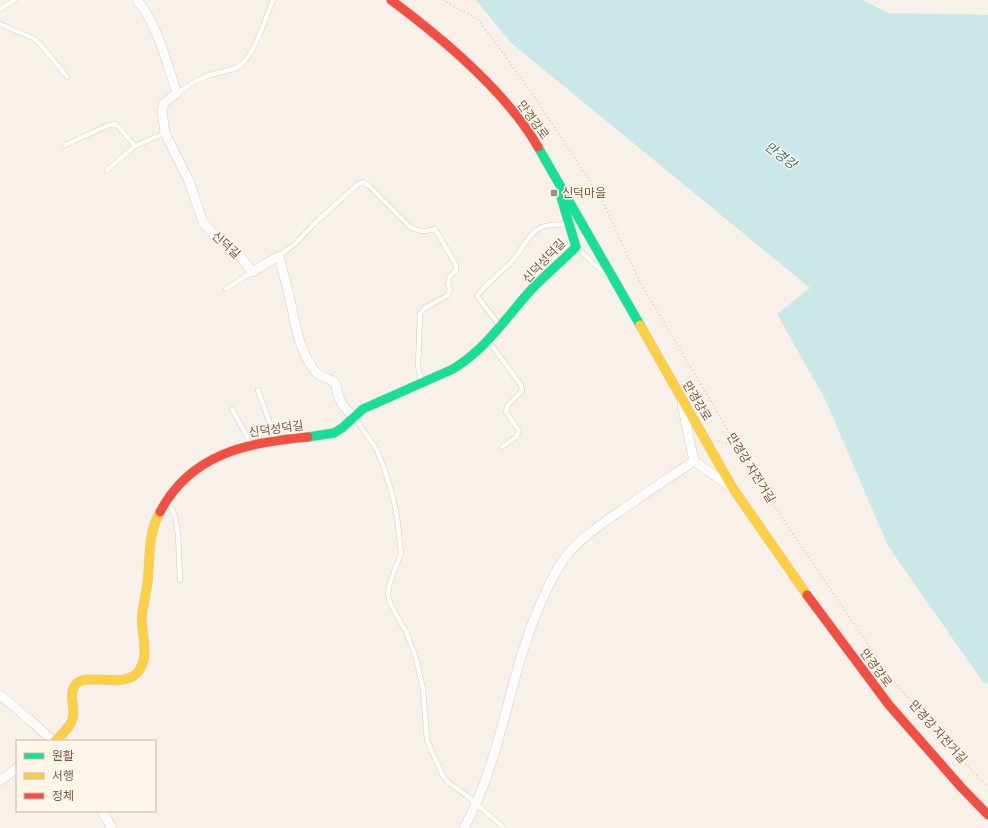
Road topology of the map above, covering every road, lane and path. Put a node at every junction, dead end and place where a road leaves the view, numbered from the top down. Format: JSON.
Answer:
{"nodes":[{"id":1,"x":14,"y":0,"type":"edge"},
{"id":2,"x":137,"y":0,"type":"edge"},
{"id":3,"x":273,"y":0,"type":"edge"},
{"id":4,"x":391,"y":0,"type":"edge"},
{"id":5,"x":443,"y":0,"type":"edge"},
{"id":6,"x":0,"y":9,"type":"edge"},
{"id":7,"x":0,"y":24,"type":"edge"},
{"id":8,"x":67,"y":77,"type":"dead end"},
{"id":9,"x":177,"y":93,"type":"junction"},
{"id":10,"x":165,"y":133,"type":"junction"},
{"id":11,"x":65,"y":145,"type":"dead end"},
{"id":12,"x":135,"y":146,"type":"junction"},
{"id":13,"x":107,"y":170,"type":"dead end"},
{"id":14,"x":556,"y":178,"type":"junction"},
{"id":15,"x":569,"y":224,"type":"junction"},
{"id":16,"x":576,"y":247,"type":"junction"},
{"id":17,"x":279,"y":256,"type":"junction"},
{"id":18,"x":252,"y":272,"type":"junction"},
{"id":19,"x":617,"y":285,"type":"junction"},
{"id":20,"x":226,"y":289,"type":"dead end"},
{"id":21,"x":500,"y":327,"type":"junction"},
{"id":22,"x":488,"y":341,"type":"junction"},
{"id":23,"x":422,"y":383,"type":"junction"},
{"id":24,"x":258,"y":390,"type":"dead end"},
{"id":25,"x":681,"y":399,"type":"junction"},
{"id":26,"x":232,"y":409,"type":"dead end"},
{"id":27,"x":354,"y":417,"type":"junction"},
{"id":28,"x":704,"y":436,"type":"junction"},
{"id":29,"x":276,"y":440,"type":"junction"},
{"id":30,"x":250,"y":444,"type":"junction"},
{"id":31,"x":502,"y":447,"type":"dead end"},
{"id":32,"x":738,"y":447,"type":"junction"},
{"id":33,"x":694,"y":461,"type":"junction"},
{"id":34,"x":732,"y":487,"type":"junction"},
{"id":35,"x":167,"y":501,"type":"junction"},
{"id":36,"x":180,"y":580,"type":"dead end"},
{"id":37,"x":0,"y":695,"type":"edge"},
{"id":38,"x":53,"y":740,"type":"edge"},
{"id":39,"x":55,"y":740,"type":"edge"},
{"id":40,"x":16,"y":769,"type":"edge"},
{"id":41,"x":0,"y":781,"type":"edge"},
{"id":42,"x":988,"y":787,"type":"edge"},
{"id":43,"x":476,"y":804,"type":"junction"},
{"id":44,"x":103,"y":812,"type":"edge"},
{"id":45,"x":988,"y":815,"type":"edge"},
{"id":46,"x":112,"y":828,"type":"edge"},
{"id":47,"x":464,"y":828,"type":"edge"},
{"id":48,"x":504,"y":828,"type":"edge"}],
"edges":[{"from":1,"to":6,"type":"lane"},
{"from":2,"to":9,"type":"street"},
{"from":3,"to":9,"type":"lane"},
{"from":4,"to":14,"type":"street","name":"만경강로"},
{"from":5,"to":32,"type":"path","name":"만경강 자전거길"},
{"from":7,"to":8,"type":"lane"},
{"from":9,"to":10,"type":"street","name":"신덕길"},
{"from":10,"to":12,"type":"lane"},
{"from":10,"to":18,"type":"street","name":"신덕길"},
{"from":11,"to":12,"type":"lane"},
{"from":12,"to":13,"type":"lane"},
{"from":14,"to":15,"type":"street","name":"신덕성덕길"},
{"from":14,"to":19,"type":"street","name":"만경강로"},
{"from":15,"to":16,"type":"street","name":"신덕성덕길"},
{"from":15,"to":21,"type":"lane"},
{"from":16,"to":19,"type":"lane"},
{"from":16,"to":21,"type":"street","name":"신덕성덕길"},
{"from":17,"to":18,"type":"street"},
{"from":17,"to":23,"type":"lane"},
{"from":17,"to":27,"type":"street"},
{"from":18,"to":20,"type":"lane"},
{"from":19,"to":25,"type":"street","name":"만경강로"},
{"from":21,"to":22,"type":"street","name":"신덕성덕길"},
{"from":22,"to":23,"type":"street","name":"신덕성덕길"},
{"from":22,"to":31,"type":"lane"},
{"from":23,"to":27,"type":"street","name":"신덕성덕길"},
{"from":24,"to":29,"type":"lane"},
{"from":25,"to":28,"type":"street","name":"만경강로"},
{"from":25,"to":33,"type":"street"},
{"from":26,"to":30,"type":"lane"},
{"from":27,"to":29,"type":"street","name":"신덕성덕길"},
{"from":27,"to":43,"type":"lane"},
{"from":28,"to":32,"type":"path"},
{"from":28,"to":34,"type":"street","name":"만경강로"},
{"from":29,"to":30,"type":"street","name":"신덕성덕길"},
{"from":30,"to":35,"type":"street","name":"신덕성덕길"},
{"from":32,"to":42,"type":"path","name":"만경강 자전거길"},
{"from":33,"to":34,"type":"street"},
{"from":33,"to":43,"type":"street"},
{"from":34,"to":45,"type":"street","name":"만경강로"},
{"from":35,"to":36,"type":"lane"},
{"from":35,"to":39,"type":"street","name":"신덕성덕길"},
{"from":37,"to":38,"type":"street"},
{"from":40,"to":41,"type":"street"},
{"from":43,"to":47,"type":"street"},
{"from":43,"to":48,"type":"lane"},
{"from":44,"to":46,"type":"street"}]}
